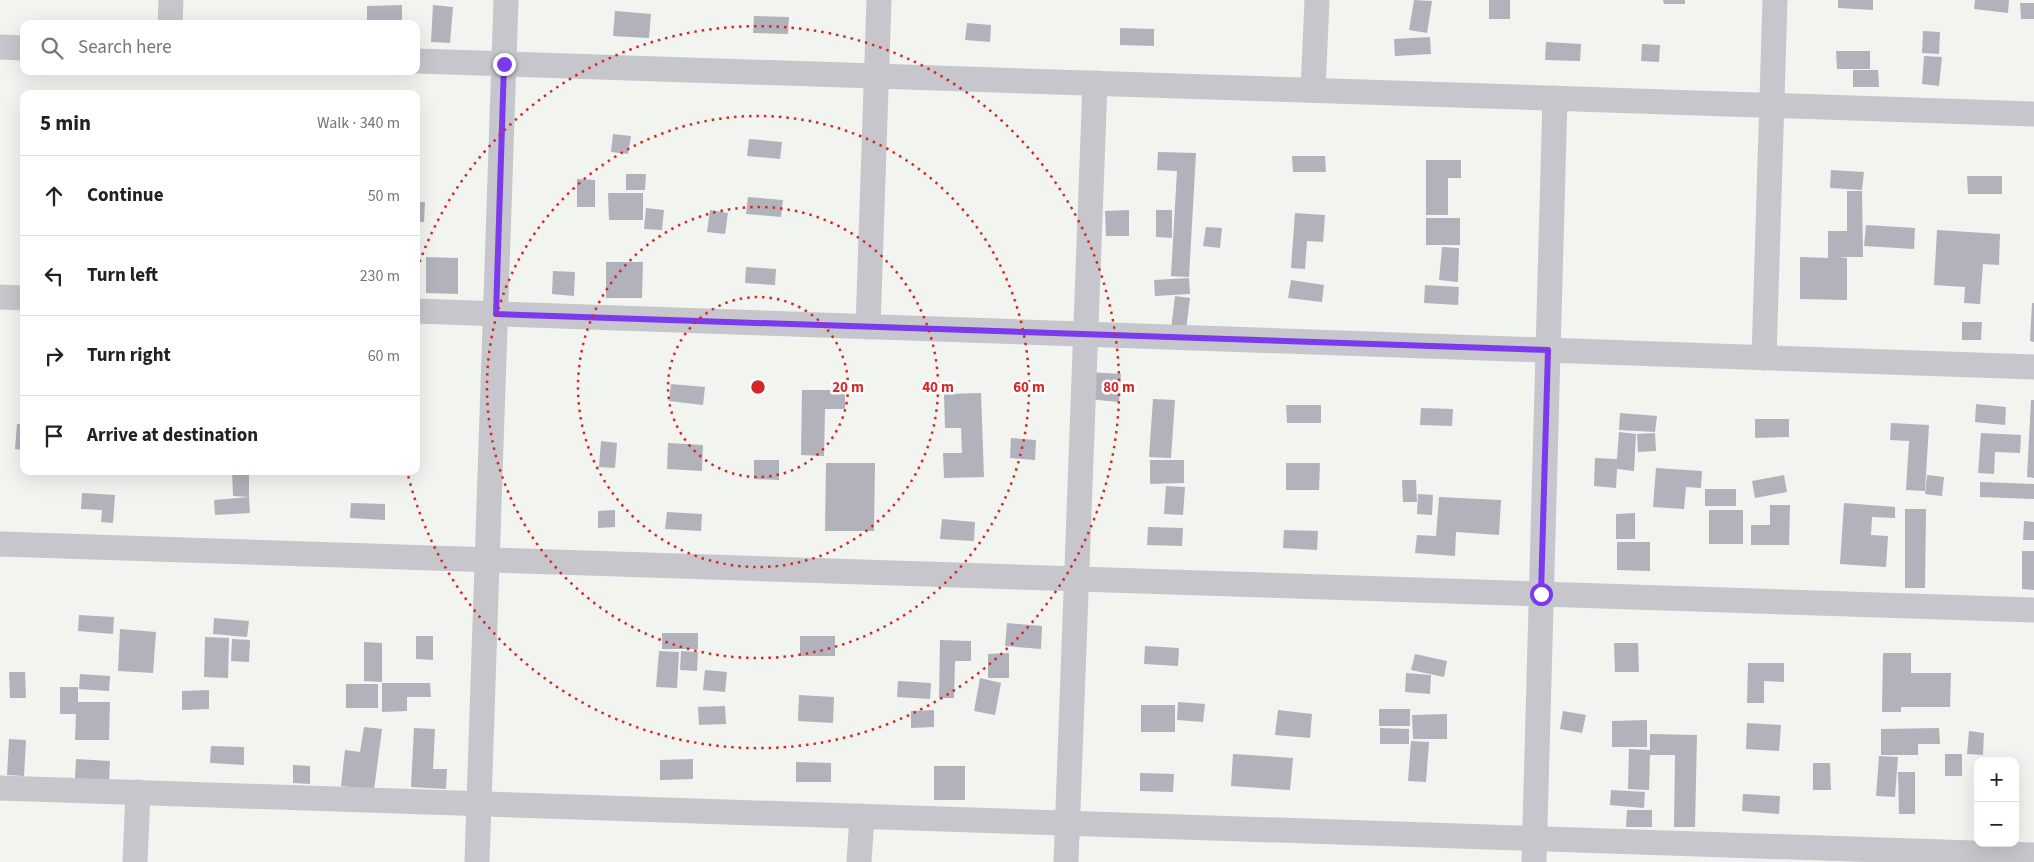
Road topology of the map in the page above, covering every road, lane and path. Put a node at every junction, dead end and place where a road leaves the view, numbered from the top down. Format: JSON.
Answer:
{"nodes":[{"id":1,"x":171,"y":0,"type":"edge"},
{"id":2,"x":506,"y":0,"type":"edge"},
{"id":3,"x":879,"y":0,"type":"edge"},
{"id":4,"x":1317,"y":0,"type":"edge"},
{"id":5,"x":1775,"y":0,"type":"edge"},
{"id":6,"x":170,"y":20,"type":"edge"},
{"id":7,"x":0,"y":47,"type":"edge"},
{"id":8,"x":20,"y":48,"type":"edge"},
{"id":9,"x":420,"y":61,"type":"edge"},
{"id":10,"x":504,"y":64,"type":"junction"},
{"id":11,"x":877,"y":76,"type":"junction"},
{"id":12,"x":1095,"y":83,"type":"junction"},
{"id":13,"x":1313,"y":90,"type":"junction"},
{"id":14,"x":1555,"y":98,"type":"junction"},
{"id":15,"x":1772,"y":106,"type":"junction"},
{"id":16,"x":2034,"y":114,"type":"edge"},
{"id":17,"x":0,"y":297,"type":"edge"},
{"id":18,"x":20,"y":298,"type":"edge"},
{"id":19,"x":420,"y":311,"type":"edge"},
{"id":20,"x":496,"y":314,"type":"junction"},
{"id":21,"x":868,"y":327,"type":"junction"},
{"id":22,"x":1086,"y":334,"type":"junction"},
{"id":23,"x":1548,"y":350,"type":"junction"},
{"id":24,"x":1764,"y":358,"type":"junction"},
{"id":25,"x":2034,"y":367,"type":"edge"},
{"id":26,"x":0,"y":544,"type":"edge"},
{"id":27,"x":488,"y":559,"type":"junction"},
{"id":28,"x":1076,"y":578,"type":"junction"},
{"id":29,"x":1541,"y":594,"type":"junction"},
{"id":30,"x":2034,"y":610,"type":"edge"},
{"id":31,"x":0,"y":788,"type":"edge"},
{"id":32,"x":138,"y":792,"type":"junction"},
{"id":33,"x":479,"y":804,"type":"junction"},
{"id":34,"x":862,"y":816,"type":"junction"},
{"id":35,"x":1068,"y":823,"type":"junction"},
{"id":36,"x":1534,"y":850,"type":"edge"},
{"id":37,"x":1739,"y":853,"type":"edge"},
{"id":38,"x":2034,"y":855,"type":"edge"},
{"id":39,"x":135,"y":862,"type":"edge"},
{"id":40,"x":478,"y":862,"type":"edge"},
{"id":41,"x":859,"y":862,"type":"edge"},
{"id":42,"x":1066,"y":862,"type":"edge"}],
"edges":[{"from":1,"to":6,"type":"street"},
{"from":2,"to":10,"type":"street"},
{"from":3,"to":11,"type":"street"},
{"from":4,"to":13,"type":"street"},
{"from":5,"to":15,"type":"street"},
{"from":7,"to":8,"type":"street"},
{"from":9,"to":10,"type":"street"},
{"from":10,"to":11,"type":"street"},
{"from":10,"to":20,"type":"street"},
{"from":11,"to":12,"type":"street"},
{"from":11,"to":21,"type":"street"},
{"from":12,"to":13,"type":"street"},
{"from":12,"to":22,"type":"street"},
{"from":13,"to":14,"type":"street"},
{"from":14,"to":15,"type":"street"},
{"from":14,"to":23,"type":"street"},
{"from":15,"to":16,"type":"street"},
{"from":15,"to":24,"type":"street"},
{"from":17,"to":18,"type":"street"},
{"from":19,"to":20,"type":"street"},
{"from":20,"to":21,"type":"street"},
{"from":20,"to":27,"type":"street"},
{"from":21,"to":22,"type":"street"},
{"from":22,"to":23,"type":"street"},
{"from":22,"to":28,"type":"street"},
{"from":23,"to":24,"type":"street"},
{"from":23,"to":29,"type":"street"},
{"from":24,"to":25,"type":"street"},
{"from":26,"to":27,"type":"street"},
{"from":27,"to":28,"type":"street"},
{"from":27,"to":33,"type":"street"},
{"from":28,"to":29,"type":"street"},
{"from":28,"to":35,"type":"street"},
{"from":29,"to":30,"type":"street"},
{"from":29,"to":36,"type":"street"},
{"from":31,"to":32,"type":"street"},
{"from":32,"to":33,"type":"street"},
{"from":32,"to":39,"type":"street"},
{"from":33,"to":34,"type":"street"},
{"from":33,"to":40,"type":"street"},
{"from":34,"to":35,"type":"street"},
{"from":34,"to":41,"type":"street"},
{"from":35,"to":36,"type":"street"},
{"from":35,"to":42,"type":"street"},
{"from":36,"to":37,"type":"street"},
{"from":37,"to":38,"type":"street"}]}
